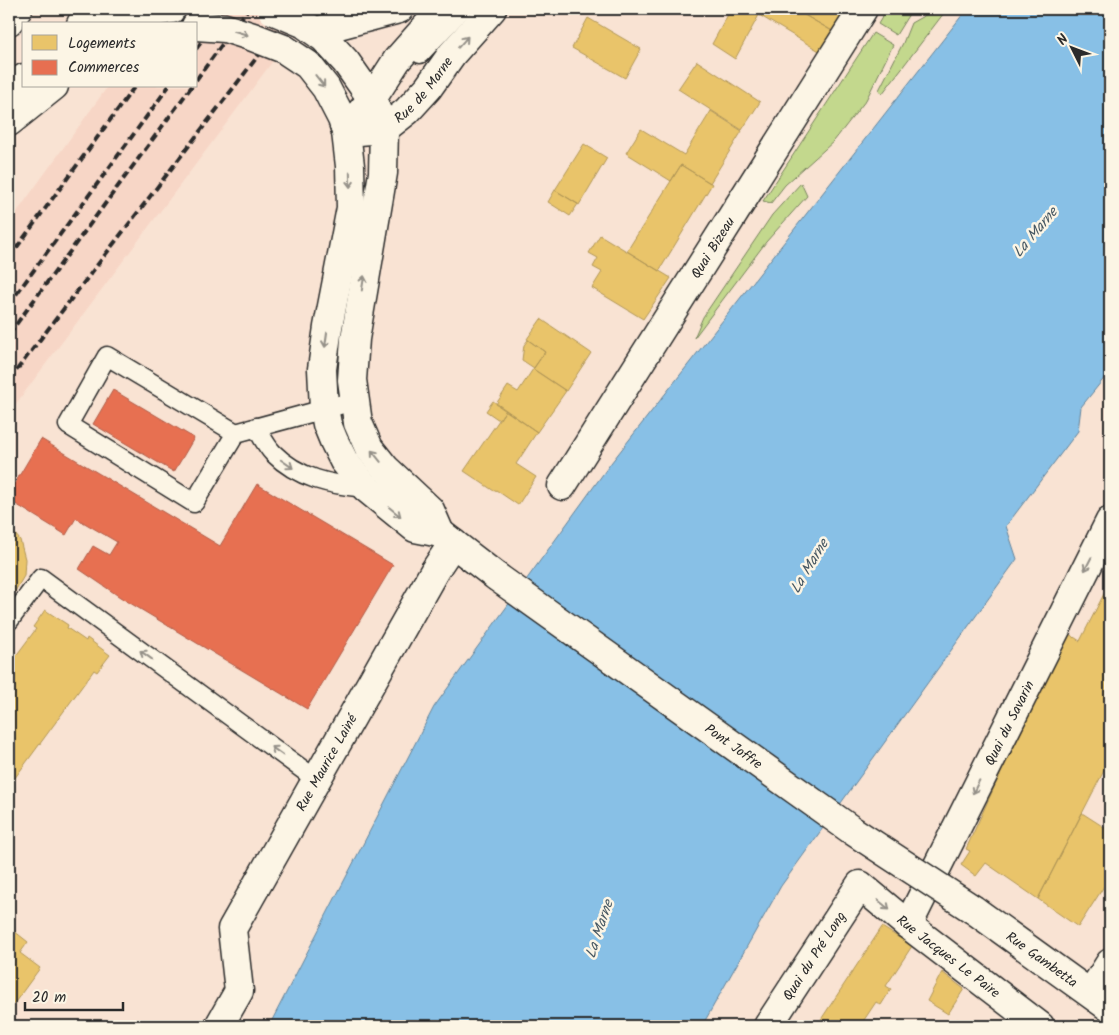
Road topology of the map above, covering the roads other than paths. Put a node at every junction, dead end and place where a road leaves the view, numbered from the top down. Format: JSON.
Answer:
{"nodes":[{"id":1,"x":18,"y":9,"type":"edge"},
{"id":2,"x":172,"y":9,"type":"edge"},
{"id":3,"x":179,"y":9,"type":"edge"},
{"id":4,"x":267,"y":9,"type":"edge"},
{"id":5,"x":399,"y":9,"type":"edge"},
{"id":6,"x":442,"y":9,"type":"edge"},
{"id":7,"x":462,"y":9,"type":"edge"},
{"id":8,"x":492,"y":9,"type":"edge"},
{"id":9,"x":863,"y":9,"type":"edge"},
{"id":10,"x":97,"y":19,"type":"edge"},
{"id":11,"x":9,"y":21,"type":"edge"},
{"id":12,"x":161,"y":22,"type":"edge"},
{"id":13,"x":198,"y":26,"type":"edge"},
{"id":14,"x":310,"y":27,"type":"junction"},
{"id":15,"x":22,"y":80,"type":"edge"},
{"id":16,"x":52,"y":88,"type":"edge"},
{"id":17,"x":9,"y":90,"type":"edge"},
{"id":18,"x":372,"y":98,"type":"junction"},
{"id":19,"x":9,"y":122,"type":"edge"},
{"id":20,"x":384,"y":129,"type":"junction"},
{"id":21,"x":346,"y":132,"type":"junction"},
{"id":22,"x":354,"y":401,"type":"junction"},
{"id":23,"x":324,"y":408,"type":"junction"},
{"id":24,"x":256,"y":427,"type":"junction"},
{"id":25,"x":236,"y":433,"type":"junction"},
{"id":26,"x":562,"y":486,"type":"dead end"},
{"id":27,"x":366,"y":488,"type":"junction"},
{"id":28,"x":1110,"y":520,"type":"edge"},
{"id":29,"x":446,"y":538,"type":"junction"},
{"id":30,"x":9,"y":621,"type":"edge"},
{"id":31,"x":317,"y":780,"type":"junction"},
{"id":32,"x":860,"y":885,"type":"joint"},
{"id":33,"x":974,"y":910,"type":"joint"},
{"id":34,"x":908,"y":925,"type":"junction"},
{"id":35,"x":1110,"y":963,"type":"edge"},
{"id":36,"x":1101,"y":1001,"type":"edge"},
{"id":37,"x":219,"y":1026,"type":"edge"},
{"id":38,"x":768,"y":1026,"type":"edge"},
{"id":39,"x":1040,"y":1026,"type":"edge"}],
"edges":[{"from":1,"to":11,"type":"street"},
{"from":2,"to":10,"type":"street"},
{"from":3,"to":12,"type":"street"},
{"from":4,"to":14,"type":"street","bridge":true},
{"from":5,"to":14,"type":"street"},
{"from":6,"to":18,"type":"street","name":"Rue de Marne"},
{"from":7,"to":18,"type":"lane","name":"Rue de Marne"},
{"from":20,"to":8,"type":"street","name":"Rue de Marne","one_way":true},
{"from":9,"to":26,"type":"street","name":"Quai Bizeau"},
{"from":13,"to":21,"type":"street","one_way":true,"bridge":true},
{"from":14,"to":18,"type":"street"},
{"from":15,"to":17,"type":"street"},
{"from":16,"to":19,"type":"street"},
{"from":18,"to":20,"type":"street"},
{"from":18,"to":21,"type":"street","name":"Rue de Marne"},
{"from":20,"to":21,"type":"street","name":"Rue de Marne"},
{"from":22,"to":20,"type":"street","one_way":true},
{"from":21,"to":23,"type":"street","one_way":true},
{"from":22,"to":23,"type":"lane"},
{"from":29,"to":22,"type":"street","one_way":true},
{"from":23,"to":24,"type":"lane"},
{"from":23,"to":27,"type":"street"},
{"from":24,"to":25,"type":"lane"},
{"from":24,"to":27,"type":"lane","one_way":true},
{"from":25,"to":25,"type":"lane"},
{"from":27,"to":29,"type":"street","one_way":true},
{"from":28,"to":34,"type":"street","name":"Quai du Savarin","one_way":true},
{"from":29,"to":31,"type":"street","name":"Rue Maurice Lainé"},
{"from":29,"to":33,"type":"street","name":"Pont Joffre","bridge":true},
{"from":31,"to":30,"type":"lane","one_way":true},
{"from":31,"to":37,"type":"street","name":"Rue Maurice Lainé"},
{"from":32,"to":34,"type":"street","name":"Rue Jacques Le Paire","one_way":true},
{"from":32,"to":38,"type":"street","name":"Quai du Pré Long"},
{"from":33,"to":36,"type":"street","name":"Rue Gambetta"},
{"from":34,"to":39,"type":"street","name":"Rue Jacques Le Paire"},
{"from":35,"to":36,"type":"street"}]}
